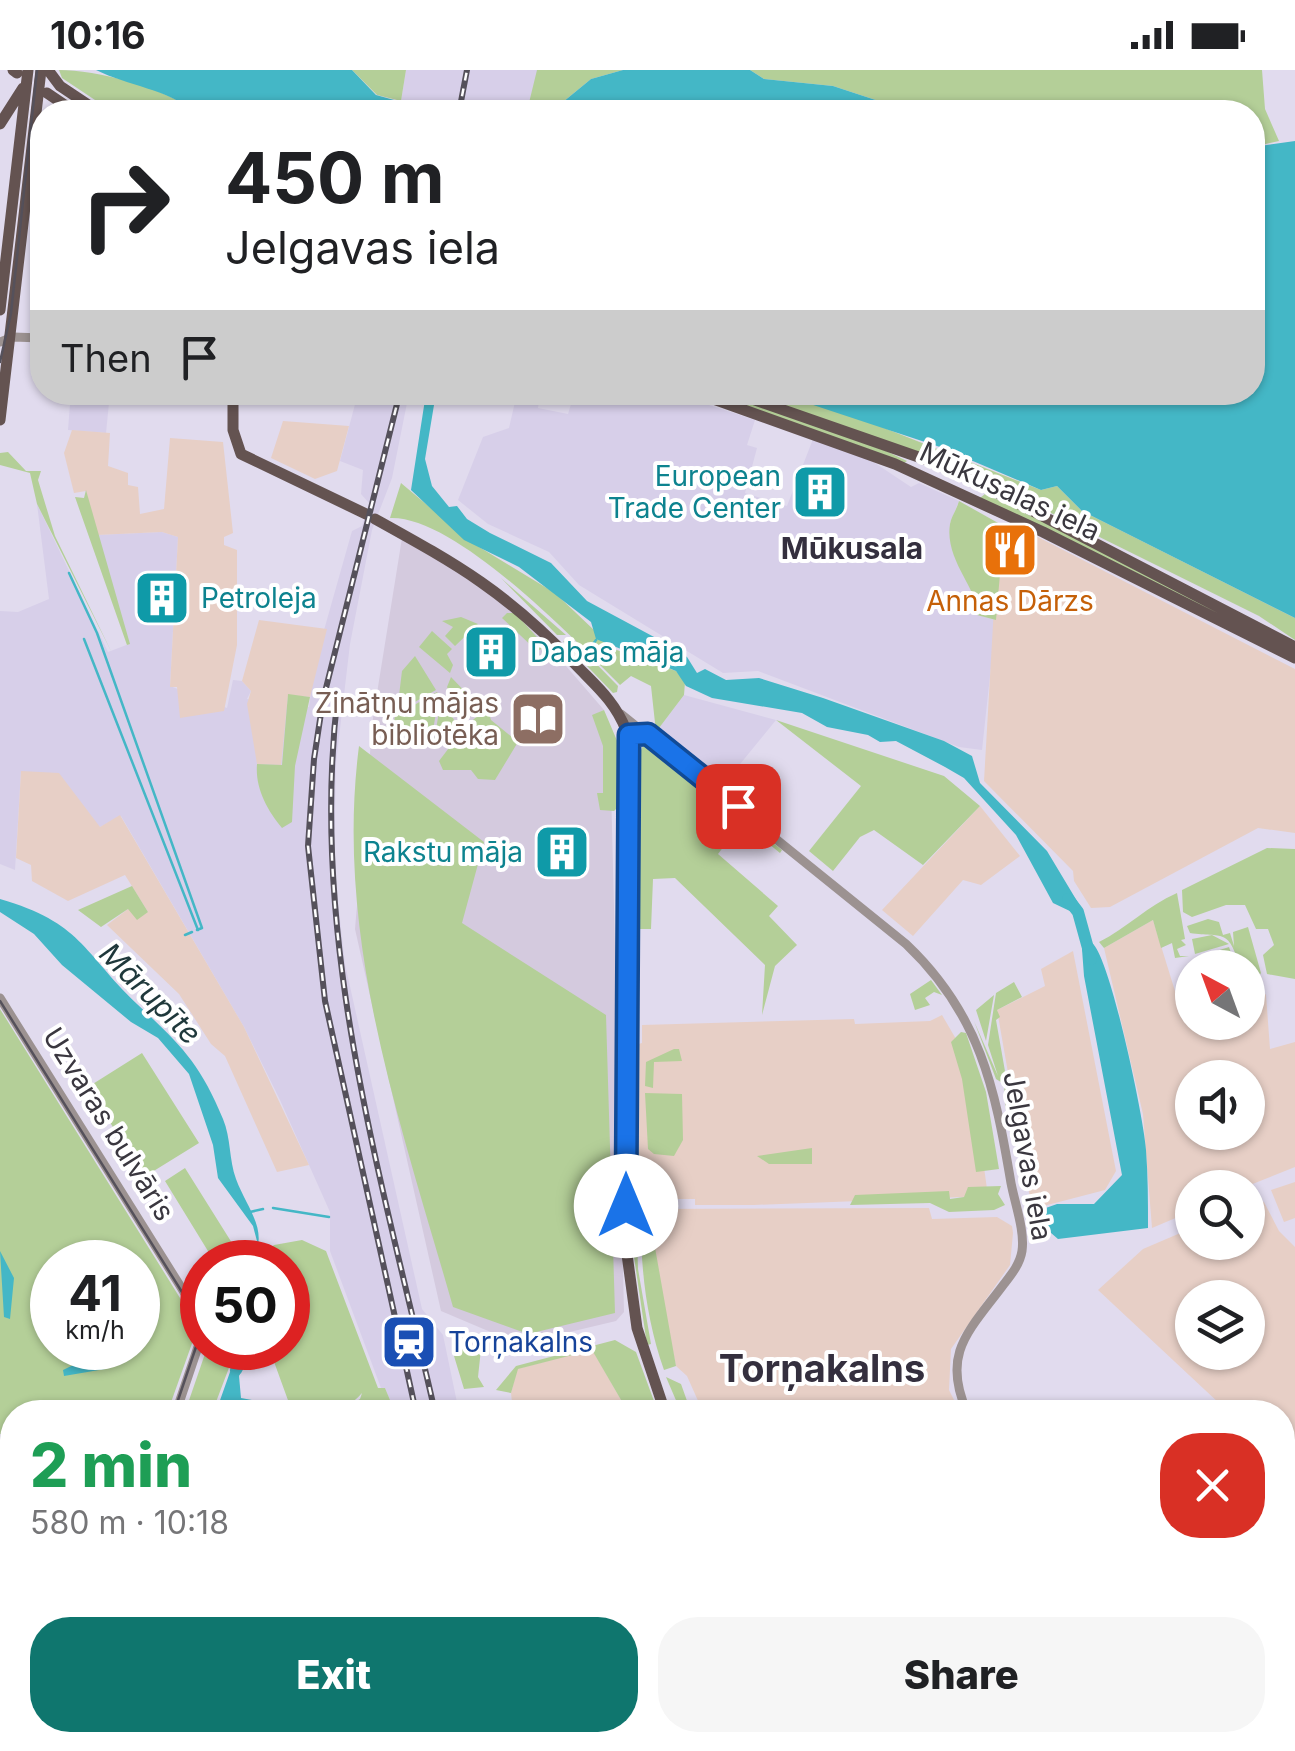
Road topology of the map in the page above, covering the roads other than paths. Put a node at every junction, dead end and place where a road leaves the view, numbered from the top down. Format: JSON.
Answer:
{"nodes":[{"id":1,"x":45,"y":70,"type":"edge"},
{"id":2,"x":19,"y":71,"type":"edge"},
{"id":3,"x":26,"y":85,"type":"junction"},
{"id":4,"x":47,"y":93,"type":"dead end"},
{"id":5,"x":41,"y":100,"type":"edge"},
{"id":6,"x":58,"y":100,"type":"edge"},
{"id":7,"x":81,"y":100,"type":"edge"},
{"id":8,"x":0,"y":124,"type":"edge"},
{"id":9,"x":30,"y":195,"type":"edge"},
{"id":10,"x":0,"y":310,"type":"edge"},
{"id":11,"x":13,"y":336,"type":"junction"},
{"id":12,"x":30,"y":337,"type":"edge"},
{"id":13,"x":0,"y":342,"type":"edge"},
{"id":14,"x":234,"y":405,"type":"edge"},
{"id":15,"x":732,"y":405,"type":"edge"},
{"id":16,"x":770,"y":405,"type":"edge"},
{"id":17,"x":0,"y":420,"type":"edge"},
{"id":18,"x":917,"y":455,"type":"junction"},
{"id":19,"x":910,"y":471,"type":"junction"},
{"id":20,"x":972,"y":479,"type":"junction"},
{"id":21,"x":990,"y":488,"type":"junction"},
{"id":22,"x":965,"y":496,"type":"junction"},
{"id":23,"x":980,"y":503,"type":"junction"},
{"id":24,"x":1295,"y":647,"type":"edge"},
{"id":25,"x":1295,"y":658,"type":"edge"},
{"id":26,"x":632,"y":731,"type":"junction"},
{"id":27,"x":0,"y":998,"type":"edge"},
{"id":28,"x":180,"y":1285,"type":"edge"},
{"id":29,"x":190,"y":1370,"type":"edge"},
{"id":30,"x":180,"y":1400,"type":"edge"},
{"id":31,"x":661,"y":1400,"type":"edge"},
{"id":32,"x":963,"y":1400,"type":"edge"}],
"edges":[{"from":1,"to":5,"type":"main road"},
{"from":1,"to":7,"type":"main road"},
{"from":2,"to":3,"type":"main road"},
{"from":3,"to":8,"type":"main road"},
{"from":3,"to":10,"type":"main road"},
{"from":4,"to":6,"type":"main road"},
{"from":9,"to":11,"type":"main road"},
{"from":11,"to":12,"type":"street"},
{"from":11,"to":13,"type":"street"},
{"from":11,"to":17,"type":"main road"},
{"from":14,"to":26,"type":"main road","name":"Jelgavas iela"},
{"from":15,"to":19,"type":"main road","name":"Mūkusalas iela"},
{"from":16,"to":18,"type":"main road","name":"Mūkusalas iela"},
{"from":18,"to":19,"type":"main road"},
{"from":18,"to":20,"type":"main road","name":"Mūkusalas iela"},
{"from":19,"to":22,"type":"main road","name":"Mūkusalas iela"},
{"from":20,"to":21,"type":"main road","name":"Mūkusalas iela"},
{"from":20,"to":22,"type":"main road"},
{"from":21,"to":23,"type":"main road"},
{"from":21,"to":24,"type":"main road","name":"Mūkusalas iela"},
{"from":22,"to":23,"type":"main road","name":"Mūkusalas iela"},
{"from":23,"to":25,"type":"main road","name":"Mūkusalas iela"},
{"from":26,"to":31,"type":"main road"},
{"from":26,"to":32,"type":"street","name":"Jelgavas iela"},
{"from":27,"to":28,"type":"street","name":"Uzvaras bulvāris"},
{"from":29,"to":30,"type":"street"}]}
